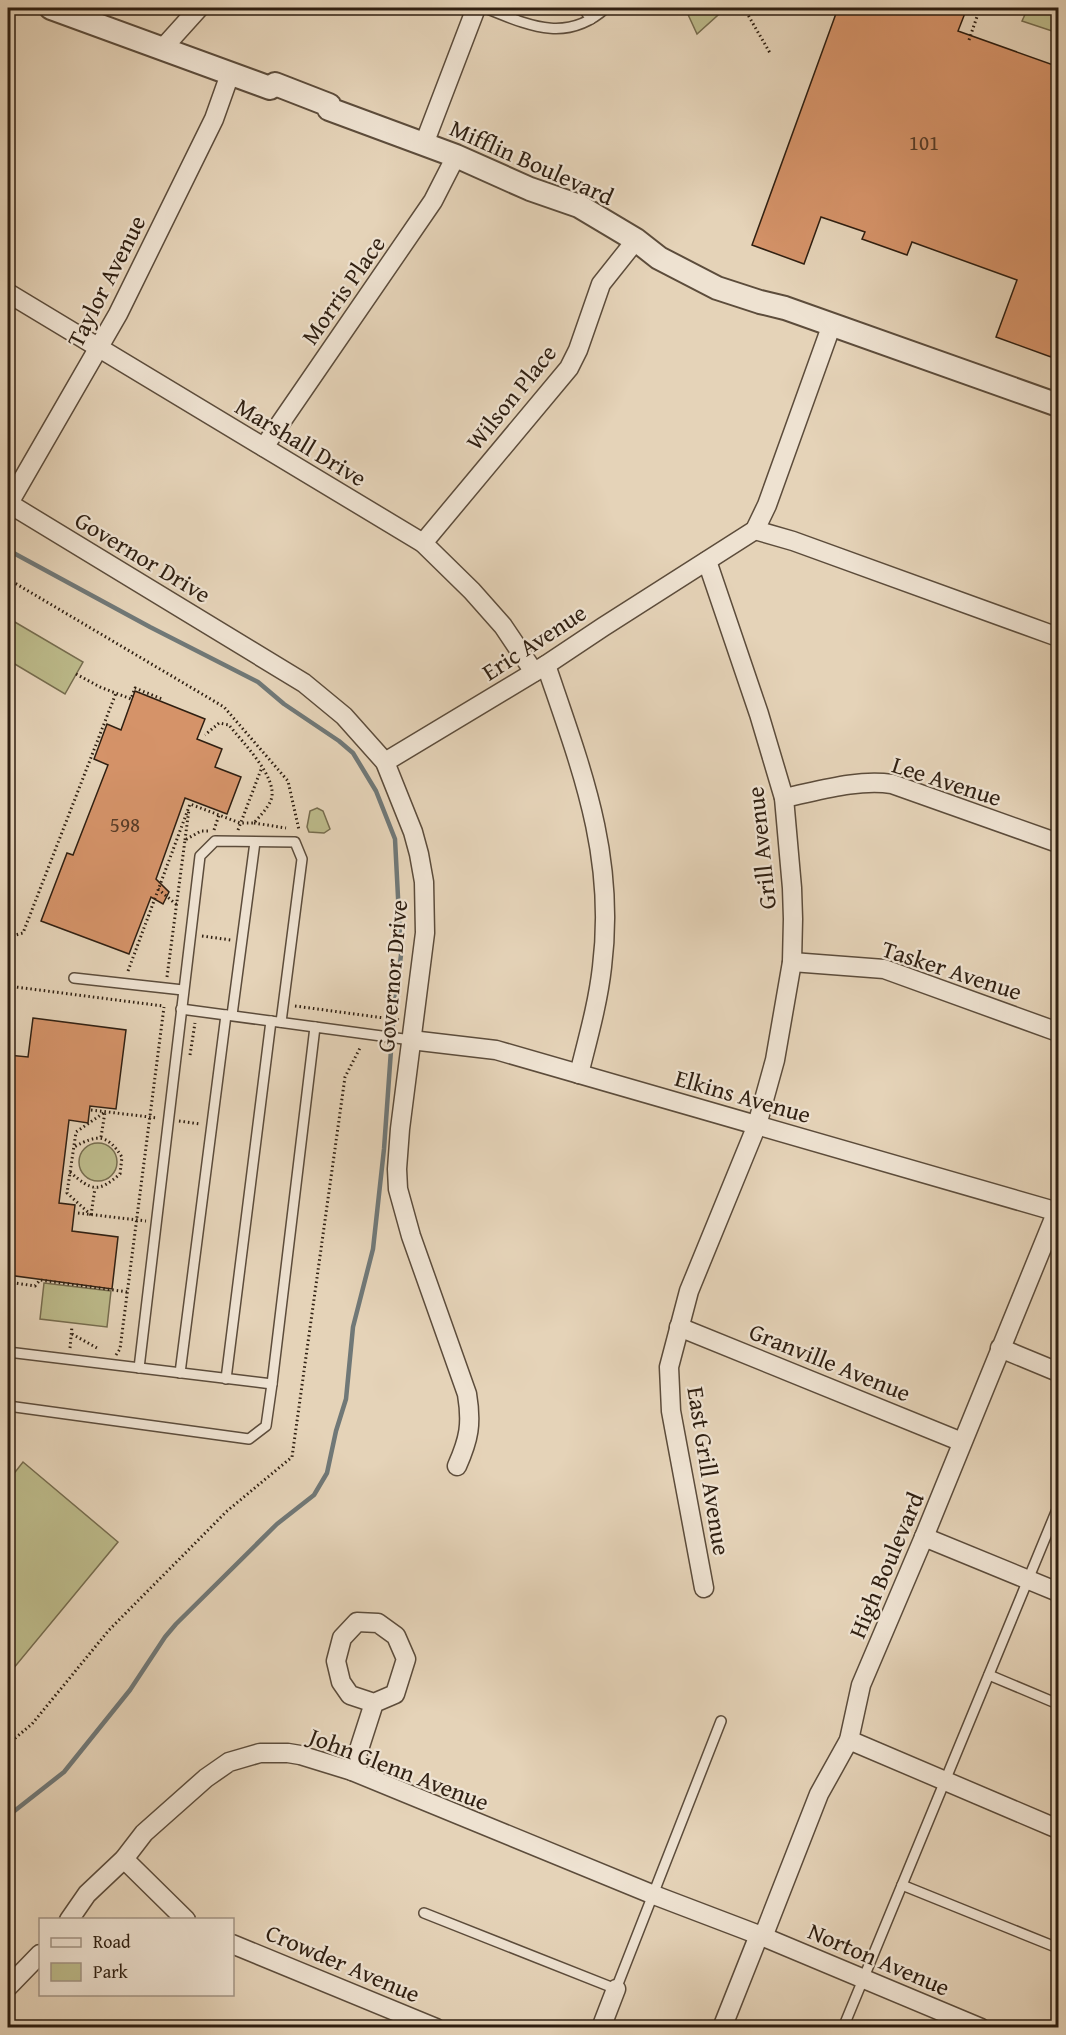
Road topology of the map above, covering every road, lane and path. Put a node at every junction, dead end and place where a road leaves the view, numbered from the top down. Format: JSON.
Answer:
{"nodes":[{"id":1,"x":51,"y":8,"type":"edge"},
{"id":2,"x":199,"y":8,"type":"edge"},
{"id":3,"x":476,"y":8,"type":"edge"},
{"id":4,"x":485,"y":8,"type":"edge"},
{"id":5,"x":583,"y":8,"type":"edge"},
{"id":6,"x":606,"y":8,"type":"edge"},
{"id":7,"x":744,"y":8,"type":"edge"},
{"id":8,"x":980,"y":8,"type":"edge"},
{"id":9,"x":591,"y":19,"type":"junction"},
{"id":10,"x":969,"y":40,"type":"dead end"},
{"id":11,"x":162,"y":49,"type":"junction"},
{"id":12,"x":770,"y":53,"type":"dead end"},
{"id":13,"x":230,"y":74,"type":"junction"},
{"id":14,"x":424,"y":144,"type":"junction"},
{"id":15,"x":456,"y":156,"type":"junction"},
{"id":16,"x":636,"y":240,"type":"junction"},
{"id":17,"x":8,"y":293,"type":"edge"},
{"id":18,"x":832,"y":324,"type":"junction"},
{"id":19,"x":99,"y":348,"type":"junction"},
{"id":20,"x":1059,"y":405,"type":"edge"},
{"id":21,"x":264,"y":447,"type":"junction"},
{"id":22,"x":8,"y":503,"type":"edge"},
{"id":23,"x":756,"y":530,"type":"junction"},
{"id":24,"x":423,"y":543,"type":"junction"},
{"id":25,"x":707,"y":561,"type":"junction"},
{"id":26,"x":8,"y":579,"type":"edge"},
{"id":27,"x":1059,"y":637,"type":"edge"},
{"id":28,"x":540,"y":669,"type":"junction"},
{"id":29,"x":76,"y":674,"type":"dead end"},
{"id":30,"x":116,"y":693,"type":"junction"},
{"id":31,"x":162,"y":699,"type":"dead end"},
{"id":32,"x":385,"y":762,"type":"junction"},
{"id":33,"x":262,"y":767,"type":"dead end"},
{"id":34,"x":784,"y":798,"type":"junction"},
{"id":35,"x":190,"y":804,"type":"dead end"},
{"id":36,"x":240,"y":823,"type":"dead end"},
{"id":37,"x":254,"y":823,"type":"dead end"},
{"id":38,"x":299,"y":830,"type":"junction"},
{"id":39,"x":303,"y":839,"type":"dead end"},
{"id":40,"x":185,"y":840,"type":"dead end"},
{"id":41,"x":255,"y":842,"type":"junction"},
{"id":42,"x":1059,"y":843,"type":"edge"},
{"id":43,"x":8,"y":937,"type":"edge"},
{"id":44,"x":792,"y":962,"type":"junction"},
{"id":45,"x":74,"y":978,"type":"dead end"},
{"id":46,"x":8,"y":986,"type":"edge"},
{"id":47,"x":183,"y":990,"type":"junction"},
{"id":48,"x":294,"y":1006,"type":"dead end"},
{"id":49,"x":181,"y":1009,"type":"junction"},
{"id":50,"x":229,"y":1015,"type":"junction"},
{"id":51,"x":276,"y":1021,"type":"junction"},
{"id":52,"x":414,"y":1021,"type":"junction"},
{"id":53,"x":315,"y":1027,"type":"junction"},
{"id":54,"x":1059,"y":1032,"type":"edge"},
{"id":55,"x":411,"y":1040,"type":"junction"},
{"id":56,"x":362,"y":1044,"type":"dead end"},
{"id":57,"x":579,"y":1074,"type":"junction"},
{"id":58,"x":91,"y":1110,"type":"dead end"},
{"id":59,"x":105,"y":1112,"type":"junction"},
{"id":60,"x":150,"y":1118,"type":"junction"},
{"id":61,"x":168,"y":1120,"type":"junction"},
{"id":62,"x":212,"y":1125,"type":"junction"},
{"id":63,"x":757,"y":1125,"type":"junction"},
{"id":64,"x":101,"y":1137,"type":"junction"},
{"id":65,"x":74,"y":1147,"type":"junction"},
{"id":66,"x":70,"y":1172,"type":"junction"},
{"id":67,"x":95,"y":1188,"type":"junction"},
{"id":68,"x":1058,"y":1211,"type":"edge"},
{"id":69,"x":78,"y":1213,"type":"dead end"},
{"id":70,"x":91,"y":1215,"type":"junction"},
{"id":71,"x":137,"y":1220,"type":"junction"},
{"id":72,"x":156,"y":1223,"type":"junction"},
{"id":73,"x":8,"y":1282,"type":"edge"},
{"id":74,"x":128,"y":1292,"type":"junction"},
{"id":75,"x":72,"y":1326,"type":"dead end"},
{"id":76,"x":679,"y":1327,"type":"junction"},
{"id":77,"x":72,"y":1334,"type":"junction"},
{"id":78,"x":1000,"y":1348,"type":"junction"},
{"id":79,"x":8,"y":1352,"type":"edge"},
{"id":80,"x":70,"y":1352,"type":"dead end"},
{"id":81,"x":97,"y":1355,"type":"dead end"},
{"id":82,"x":114,"y":1357,"type":"dead end"},
{"id":83,"x":139,"y":1368,"type":"junction"},
{"id":84,"x":1059,"y":1372,"type":"edge"},
{"id":85,"x":180,"y":1373,"type":"junction"},
{"id":86,"x":226,"y":1379,"type":"junction"},
{"id":87,"x":272,"y":1384,"type":"junction"},
{"id":88,"x":8,"y":1406,"type":"edge"},
{"id":89,"x":963,"y":1442,"type":"junction"},
{"id":90,"x":457,"y":1466,"type":"dead end"},
{"id":91,"x":1059,"y":1507,"type":"edge"},
{"id":92,"x":924,"y":1537,"type":"junction"},
{"id":93,"x":1028,"y":1580,"type":"junction"},
{"id":94,"x":704,"y":1588,"type":"dead end"},
{"id":95,"x":1059,"y":1592,"type":"edge"},
{"id":96,"x":989,"y":1675,"type":"junction"},
{"id":97,"x":374,"y":1703,"type":"junction"},
{"id":98,"x":1059,"y":1704,"type":"edge"},
{"id":99,"x":721,"y":1721,"type":"dead end"},
{"id":100,"x":849,"y":1740,"type":"junction"},
{"id":101,"x":8,"y":1744,"type":"edge"},
{"id":102,"x":352,"y":1772,"type":"junction"},
{"id":103,"x":946,"y":1780,"type":"junction"},
{"id":104,"x":1059,"y":1829,"type":"edge"},
{"id":105,"x":124,"y":1859,"type":"junction"},
{"id":106,"x":902,"y":1886,"type":"junction"},
{"id":107,"x":654,"y":1895,"type":"junction"},
{"id":108,"x":424,"y":1912,"type":"dead end"},
{"id":109,"x":70,"y":1918,"type":"edge"},
{"id":110,"x":184,"y":1918,"type":"edge"},
{"id":111,"x":761,"y":1936,"type":"junction"},
{"id":112,"x":234,"y":1945,"type":"edge"},
{"id":113,"x":1059,"y":1948,"type":"edge"},
{"id":114,"x":39,"y":1955,"type":"edge"},
{"id":115,"x":862,"y":1979,"type":"junction"},
{"id":116,"x":8,"y":1987,"type":"edge"},
{"id":117,"x":616,"y":1989,"type":"junction"},
{"id":118,"x":436,"y":2028,"type":"edge"},
{"id":119,"x":601,"y":2028,"type":"edge"},
{"id":120,"x":722,"y":2028,"type":"edge"},
{"id":121,"x":843,"y":2028,"type":"edge"},
{"id":122,"x":981,"y":2028,"type":"edge"}],
"edges":[{"from":1,"to":11,"type":"street","name":"Mifflin Boulevard"},
{"from":2,"to":11,"type":"street"},
{"from":3,"to":14,"type":"street"},
{"from":4,"to":9,"type":"lane"},
{"from":5,"to":9,"type":"lane"},
{"from":6,"to":9,"type":"lane"},
{"from":7,"to":12,"type":"path"},
{"from":8,"to":10,"type":"path"},
{"from":11,"to":13,"type":"street","name":"Mifflin Boulevard"},
{"from":13,"to":14,"type":"street","name":"Mifflin Boulevard"},
{"from":13,"to":19,"type":"street","name":"Taylor Avenue"},
{"from":14,"to":15,"type":"street","name":"Mifflin Boulevard"},
{"from":15,"to":16,"type":"street","name":"Mifflin Boulevard"},
{"from":15,"to":21,"type":"street","name":"Morris Place"},
{"from":16,"to":18,"type":"street","name":"Mifflin Boulevard"},
{"from":16,"to":24,"type":"street","name":"Wilson Place"},
{"from":17,"to":19,"type":"street","name":"Marshall Drive"},
{"from":18,"to":20,"type":"street","name":"Mifflin Boulevard"},
{"from":18,"to":23,"type":"street"},
{"from":19,"to":21,"type":"street","name":"Marshall Drive"},
{"from":19,"to":22,"type":"street","name":"Taylor Avenue"},
{"from":21,"to":24,"type":"street","name":"Marshall Drive"},
{"from":22,"to":32,"type":"street","name":"Governor Drive"},
{"from":23,"to":25,"type":"street"},
{"from":23,"to":27,"type":"street"},
{"from":24,"to":28,"type":"street","name":"Marshall Drive"},
{"from":25,"to":28,"type":"street","name":"Eric Avenue"},
{"from":25,"to":34,"type":"street","name":"Grill Avenue"},
{"from":26,"to":38,"type":"path"},
{"from":28,"to":32,"type":"street","name":"Eric Avenue"},
{"from":28,"to":57,"type":"street","name":"Marshall Drive"},
{"from":29,"to":30,"type":"path"},
{"from":30,"to":31,"type":"path"},
{"from":30,"to":43,"type":"path"},
{"from":32,"to":52,"type":"street","name":"Governor Drive"},
{"from":33,"to":36,"type":"path"},
{"from":34,"to":42,"type":"street","name":"Lee Avenue"},
{"from":34,"to":44,"type":"street","name":"Grill Avenue"},
{"from":35,"to":40,"type":"path"},
{"from":37,"to":38,"type":"path"},
{"from":38,"to":39,"type":"path"},
{"from":41,"to":47,"type":"lane"},
{"from":41,"to":50,"type":"lane"},
{"from":41,"to":51,"type":"lane"},
{"from":44,"to":54,"type":"street","name":"Tasker Avenue"},
{"from":44,"to":63,"type":"street","name":"Grill Avenue"},
{"from":45,"to":47,"type":"lane"},
{"from":46,"to":60,"type":"path"},
{"from":47,"to":49,"type":"lane"},
{"from":48,"to":52,"type":"path"},
{"from":49,"to":50,"type":"lane"},
{"from":49,"to":61,"type":"lane"},
{"from":50,"to":51,"type":"lane"},
{"from":50,"to":62,"type":"lane"},
{"from":51,"to":53,"type":"lane"},
{"from":51,"to":86,"type":"lane"},
{"from":52,"to":55,"type":"street","name":"Governor Drive"},
{"from":53,"to":55,"type":"lane"},
{"from":53,"to":87,"type":"lane"},
{"from":55,"to":57,"type":"street","name":"Elkins Avenue"},
{"from":55,"to":90,"type":"street","name":"Governor Drive"},
{"from":56,"to":101,"type":"path"},
{"from":57,"to":63,"type":"street","name":"Elkins Avenue"},
{"from":58,"to":59,"type":"path"},
{"from":59,"to":60,"type":"path"},
{"from":59,"to":64,"type":"path"},
{"from":59,"to":65,"type":"path"},
{"from":60,"to":61,"type":"path"},
{"from":60,"to":71,"type":"path"},
{"from":61,"to":62,"type":"path"},
{"from":61,"to":72,"type":"lane"},
{"from":62,"to":85,"type":"lane"},
{"from":63,"to":68,"type":"street","name":"Elkins Avenue"},
{"from":63,"to":76,"type":"street","name":"Grill Avenue"},
{"from":64,"to":65,"type":"path"},
{"from":64,"to":67,"type":"path"},
{"from":65,"to":66,"type":"path"},
{"from":66,"to":67,"type":"path"},
{"from":66,"to":70,"type":"path"},
{"from":67,"to":70,"type":"path"},
{"from":68,"to":78,"type":"street","name":"High Boulevard"},
{"from":69,"to":70,"type":"path"},
{"from":70,"to":71,"type":"path"},
{"from":71,"to":72,"type":"path"},
{"from":71,"to":74,"type":"path"},
{"from":72,"to":83,"type":"lane"},
{"from":73,"to":74,"type":"path"},
{"from":74,"to":82,"type":"path"},
{"from":75,"to":77,"type":"path"},
{"from":76,"to":89,"type":"street","name":"Granville Avenue"},
{"from":76,"to":94,"type":"street","name":"East Grill Avenue"},
{"from":77,"to":80,"type":"path"},
{"from":77,"to":81,"type":"path"},
{"from":78,"to":84,"type":"street"},
{"from":78,"to":89,"type":"street","name":"High Boulevard"},
{"from":79,"to":83,"type":"lane"},
{"from":83,"to":85,"type":"lane"},
{"from":85,"to":86,"type":"lane"},
{"from":86,"to":87,"type":"lane"},
{"from":87,"to":88,"type":"lane"},
{"from":89,"to":92,"type":"street","name":"High Boulevard"},
{"from":91,"to":93,"type":"lane"},
{"from":92,"to":93,"type":"street"},
{"from":92,"to":100,"type":"street","name":"High Boulevard"},
{"from":93,"to":95,"type":"street"},
{"from":93,"to":96,"type":"lane"},
{"from":96,"to":98,"type":"lane"},
{"from":96,"to":103,"type":"lane"},
{"from":97,"to":97,"type":"street"},
{"from":97,"to":102,"type":"street"},
{"from":99,"to":107,"type":"lane"},
{"from":100,"to":103,"type":"street"},
{"from":100,"to":111,"type":"street","name":"High Boulevard"},
{"from":102,"to":105,"type":"street","name":"John Glenn Avenue"},
{"from":102,"to":107,"type":"street","name":"John Glenn Avenue"},
{"from":103,"to":104,"type":"street"},
{"from":103,"to":106,"type":"lane"},
{"from":105,"to":109,"type":"street","name":"John Glenn Avenue"},
{"from":105,"to":110,"type":"street"},
{"from":106,"to":113,"type":"lane"},
{"from":106,"to":115,"type":"lane"},
{"from":107,"to":111,"type":"street","name":"John Glenn Avenue"},
{"from":107,"to":117,"type":"lane"},
{"from":108,"to":117,"type":"lane"},
{"from":111,"to":115,"type":"street","name":"Norton Avenue"},
{"from":111,"to":120,"type":"street","name":"High Boulevard"},
{"from":112,"to":118,"type":"street","name":"Crowder Avenue"},
{"from":114,"to":116,"type":"street"},
{"from":115,"to":121,"type":"lane"},
{"from":115,"to":122,"type":"street","name":"Norton Avenue"},
{"from":117,"to":119,"type":"street"}]}
